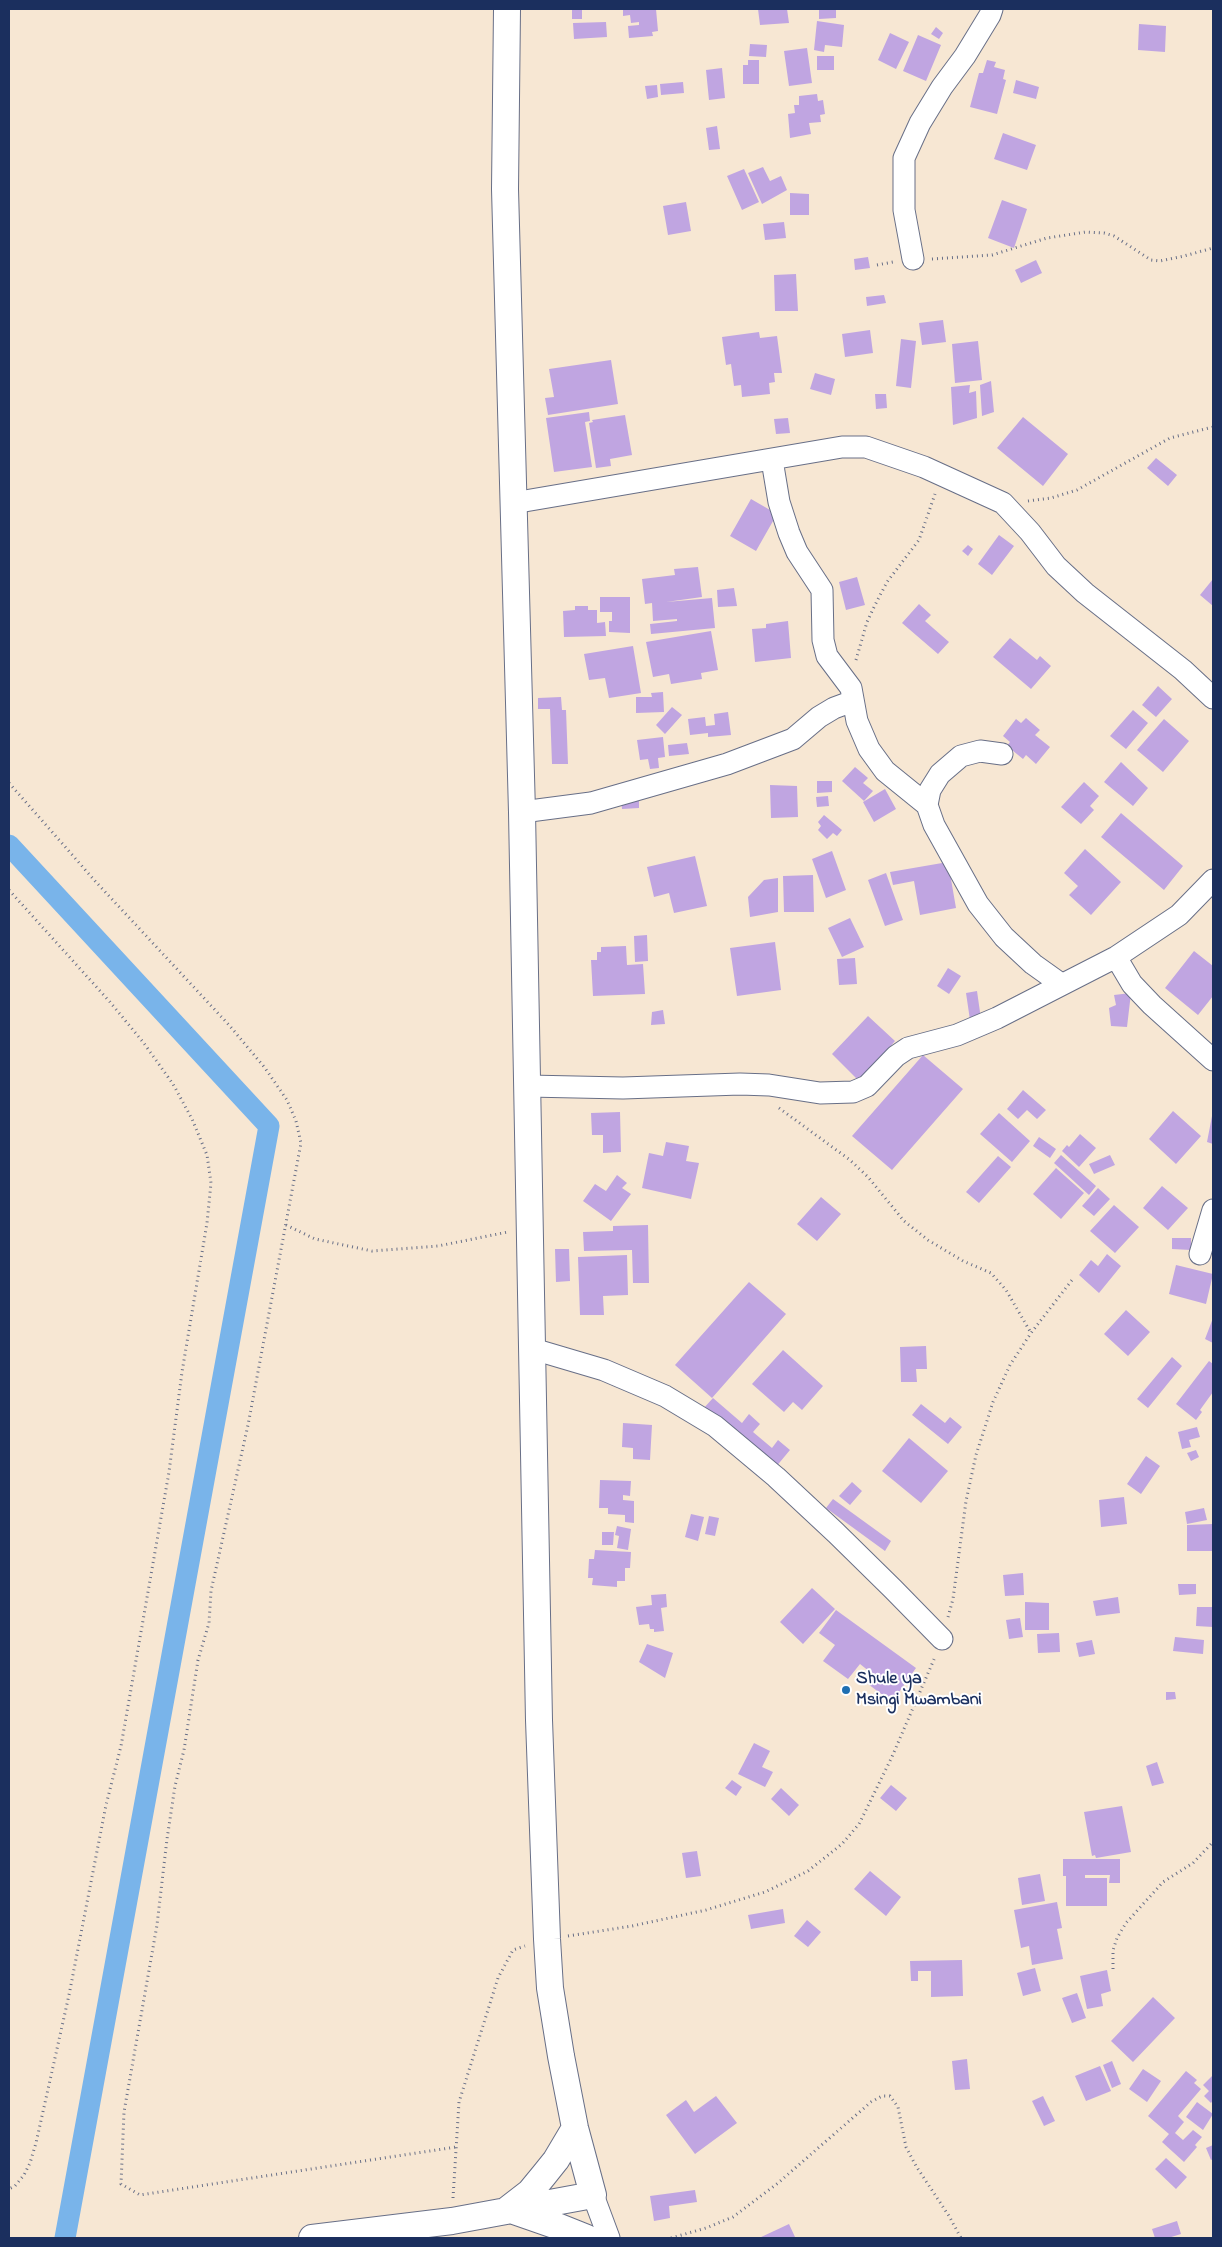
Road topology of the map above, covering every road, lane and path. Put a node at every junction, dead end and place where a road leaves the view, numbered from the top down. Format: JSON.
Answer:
{"nodes":[{"id":1,"x":508,"y":9,"type":"edge"},
{"id":2,"x":992,"y":9,"type":"edge"},
{"id":3,"x":1213,"y":248,"type":"edge"},
{"id":4,"x":912,"y":259,"type":"junction"},
{"id":5,"x":878,"y":265,"type":"dead end"},
{"id":6,"x":1213,"y":427,"type":"edge"},
{"id":7,"x":772,"y":460,"type":"junction"},
{"id":8,"x":941,"y":475,"type":"junction"},
{"id":9,"x":513,"y":503,"type":"junction"},
{"id":10,"x":1003,"y":503,"type":"junction"},
{"id":11,"x":852,"y":694,"type":"junction"},
{"id":12,"x":1213,"y":698,"type":"edge"},
{"id":13,"x":1002,"y":754,"type":"dead end"},
{"id":14,"x":9,"y":783,"type":"edge"},
{"id":15,"x":928,"y":805,"type":"junction"},
{"id":16,"x":522,"y":812,"type":"junction"},
{"id":17,"x":1213,"y":880,"type":"edge"},
{"id":18,"x":9,"y":890,"type":"edge"},
{"id":19,"x":1116,"y":957,"type":"junction"},
{"id":20,"x":1062,"y":984,"type":"junction"},
{"id":21,"x":1213,"y":1060,"type":"edge"},
{"id":22,"x":528,"y":1086,"type":"junction"},
{"id":23,"x":772,"y":1104,"type":"dead end"},
{"id":24,"x":1213,"y":1210,"type":"edge"},
{"id":25,"x":286,"y":1225,"type":"junction"},
{"id":26,"x":531,"y":1226,"type":"junction"},
{"id":27,"x":1200,"y":1254,"type":"dead end"},
{"id":28,"x":1072,"y":1280,"type":"dead end"},
{"id":29,"x":1031,"y":1333,"type":"junction"},
{"id":30,"x":533,"y":1349,"type":"junction"},
{"id":31,"x":942,"y":1639,"type":"junction"},
{"id":32,"x":1213,"y":1842,"type":"edge"},
{"id":33,"x":546,"y":1939,"type":"junction"},
{"id":34,"x":1112,"y":1969,"type":"dead end"},
{"id":35,"x":575,"y":2128,"type":"junction"},
{"id":36,"x":456,"y":2147,"type":"junction"},
{"id":37,"x":9,"y":2189,"type":"edge"},
{"id":38,"x":593,"y":2195,"type":"junction"},
{"id":39,"x":508,"y":2209,"type":"junction"},
{"id":40,"x":452,"y":2221,"type":"junction"},
{"id":41,"x":312,"y":2238,"type":"edge"},
{"id":42,"x":587,"y":2238,"type":"edge"},
{"id":43,"x":609,"y":2238,"type":"edge"},
{"id":44,"x":671,"y":2238,"type":"edge"},
{"id":45,"x":961,"y":2238,"type":"edge"}],
"edges":[{"from":1,"to":9,"type":"main road"},
{"from":2,"to":4,"type":"street"},
{"from":3,"to":4,"type":"path"},
{"from":4,"to":5,"type":"path"},
{"from":6,"to":10,"type":"path"},
{"from":7,"to":8,"type":"street"},
{"from":7,"to":9,"type":"street"},
{"from":7,"to":11,"type":"street"},
{"from":8,"to":10,"type":"street"},
{"from":8,"to":11,"type":"path"},
{"from":9,"to":16,"type":"main road"},
{"from":10,"to":12,"type":"street"},
{"from":11,"to":15,"type":"street"},
{"from":11,"to":16,"type":"street"},
{"from":13,"to":15,"type":"street"},
{"from":14,"to":25,"type":"path"},
{"from":15,"to":20,"type":"street"},
{"from":16,"to":22,"type":"main road"},
{"from":17,"to":19,"type":"street"},
{"from":18,"to":37,"type":"path"},
{"from":19,"to":20,"type":"street"},
{"from":19,"to":21,"type":"street"},
{"from":20,"to":22,"type":"street"},
{"from":22,"to":26,"type":"main road"},
{"from":23,"to":29,"type":"path"},
{"from":24,"to":27,"type":"street"},
{"from":25,"to":26,"type":"path"},
{"from":25,"to":36,"type":"path"},
{"from":26,"to":30,"type":"main road"},
{"from":28,"to":29,"type":"path"},
{"from":29,"to":31,"type":"path"},
{"from":30,"to":31,"type":"street"},
{"from":30,"to":33,"type":"main road"},
{"from":31,"to":33,"type":"path"},
{"from":32,"to":34,"type":"path"},
{"from":33,"to":35,"type":"main road"},
{"from":33,"to":36,"type":"path"},
{"from":35,"to":38,"type":"main road"},
{"from":35,"to":39,"type":"main road"},
{"from":36,"to":40,"type":"path"},
{"from":38,"to":39,"type":"main road"},
{"from":38,"to":43,"type":"street"},
{"from":39,"to":40,"type":"main road"},
{"from":39,"to":42,"type":"main road"},
{"from":40,"to":41,"type":"main road"},
{"from":44,"to":45,"type":"path"}]}
